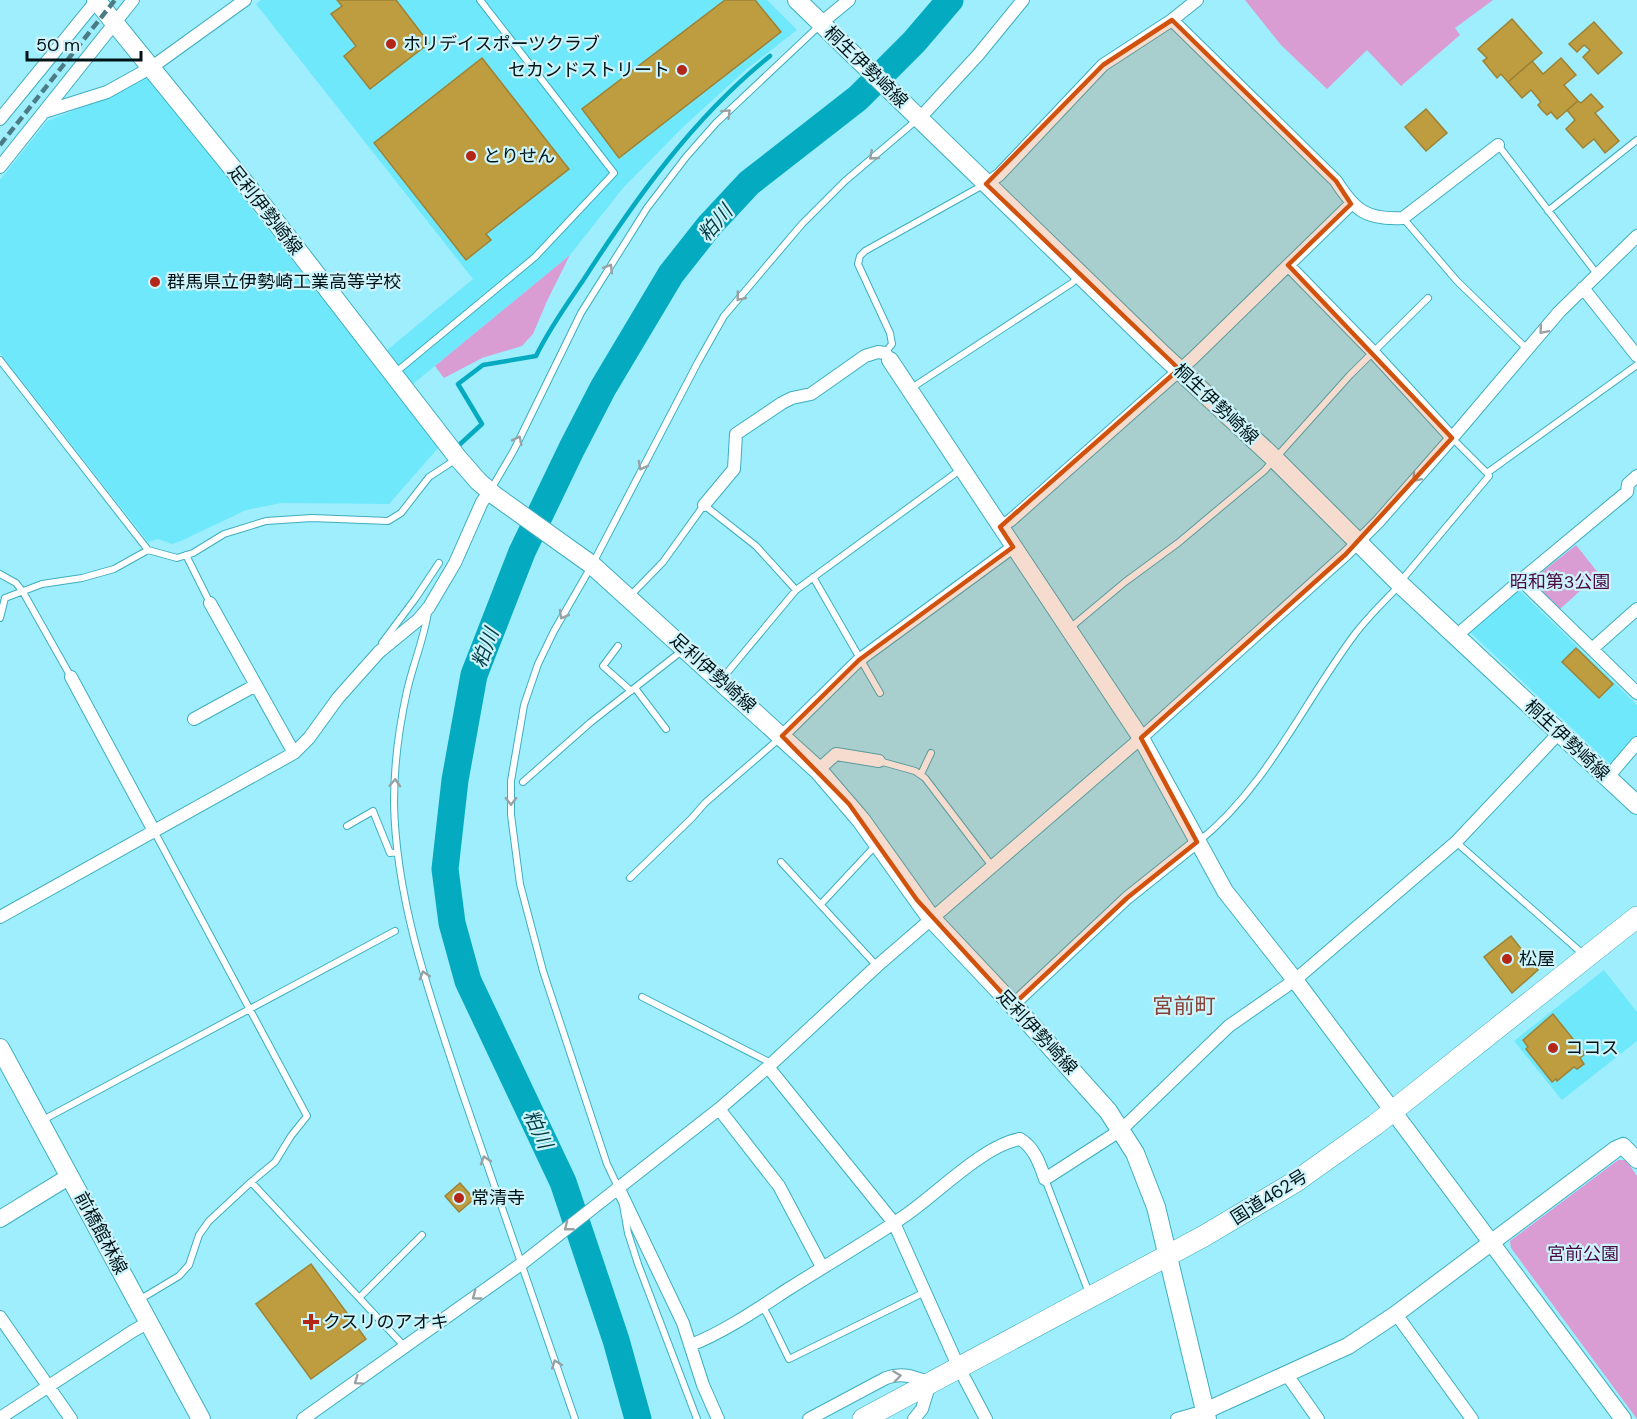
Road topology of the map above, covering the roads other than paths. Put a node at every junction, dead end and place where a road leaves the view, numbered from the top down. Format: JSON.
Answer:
{"nodes":[{"id":1,"x":96,"y":0,"type":"edge"},
{"id":2,"x":134,"y":0,"type":"edge"},
{"id":3,"x":245,"y":0,"type":"edge"},
{"id":4,"x":480,"y":0,"type":"edge"},
{"id":5,"x":797,"y":0,"type":"edge"},
{"id":6,"x":849,"y":0,"type":"edge"},
{"id":7,"x":1023,"y":0,"type":"edge"},
{"id":8,"x":1197,"y":0,"type":"edge"},
{"id":9,"x":1172,"y":20,"type":"junction"},
{"id":10,"x":115,"y":24,"type":"junction"},
{"id":11,"x":824,"y":26,"type":"junction"},
{"id":12,"x":152,"y":67,"type":"junction"},
{"id":13,"x":44,"y":112,"type":"junction"},
{"id":14,"x":917,"y":117,"type":"junction"},
{"id":15,"x":0,"y":119,"type":"edge"},
{"id":16,"x":1637,"y":140,"type":"edge"},
{"id":17,"x":1498,"y":145,"type":"joint"},
{"id":18,"x":2,"y":161,"type":"edge"},
{"id":19,"x":986,"y":184,"type":"junction"},
{"id":20,"x":1350,"y":204,"type":"junction"},
{"id":21,"x":1548,"y":211,"type":"junction"},
{"id":22,"x":1403,"y":218,"type":"junction"},
{"id":23,"x":1637,"y":236,"type":"edge"},
{"id":24,"x":1288,"y":265,"type":"junction"},
{"id":25,"x":1080,"y":275,"type":"junction"},
{"id":26,"x":1598,"y":275,"type":"junction"},
{"id":27,"x":1583,"y":288,"type":"junction"},
{"id":28,"x":1428,"y":298,"type":"dead end"},
{"id":29,"x":1527,"y":350,"type":"junction"},
{"id":30,"x":1373,"y":352,"type":"junction"},
{"id":31,"x":888,"y":356,"type":"junction"},
{"id":32,"x":1637,"y":356,"type":"edge"},
{"id":33,"x":0,"y":360,"type":"edge"},
{"id":34,"x":1637,"y":365,"type":"edge"},
{"id":35,"x":1179,"y":370,"type":"junction"},
{"id":36,"x":394,"y":375,"type":"junction"},
{"id":37,"x":909,"y":389,"type":"junction"},
{"id":38,"x":1452,"y":438,"type":"junction"},
{"id":39,"x":458,"y":458,"type":"junction"},
{"id":40,"x":1276,"y":460,"type":"junction"},
{"id":41,"x":961,"y":468,"type":"junction"},
{"id":42,"x":1487,"y":473,"type":"junction"},
{"id":43,"x":1637,"y":476,"type":"edge"},
{"id":44,"x":492,"y":493,"type":"junction"},
{"id":45,"x":704,"y":505,"type":"junction"},
{"id":46,"x":1000,"y":527,"type":"junction"},
{"id":47,"x":1358,"y":542,"type":"junction"},
{"id":48,"x":1013,"y":547,"type":"junction"},
{"id":49,"x":148,"y":550,"type":"junction"},
{"id":50,"x":186,"y":555,"type":"junction"},
{"id":51,"x":439,"y":563,"type":"dead end"},
{"id":52,"x":590,"y":563,"type":"junction"},
{"id":53,"x":0,"y":574,"type":"edge"},
{"id":54,"x":813,"y":577,"type":"junction"},
{"id":55,"x":1521,"y":580,"type":"junction"},
{"id":56,"x":1400,"y":583,"type":"junction"},
{"id":57,"x":796,"y":590,"type":"junction"},
{"id":58,"x":23,"y":592,"type":"junction"},
{"id":59,"x":629,"y":597,"type":"junction"},
{"id":60,"x":210,"y":603,"type":"joint"},
{"id":61,"x":429,"y":607,"type":"junction"},
{"id":62,"x":1637,"y":609,"type":"edge"},
{"id":63,"x":0,"y":618,"type":"edge"},
{"id":64,"x":1069,"y":629,"type":"junction"},
{"id":65,"x":1456,"y":636,"type":"junction"},
{"id":66,"x":618,"y":646,"type":"dead end"},
{"id":67,"x":685,"y":648,"type":"junction"},
{"id":68,"x":1592,"y":649,"type":"junction"},
{"id":69,"x":380,"y":652,"type":"junction"},
{"id":70,"x":859,"y":660,"type":"junction"},
{"id":71,"x":71,"y":676,"type":"joint"},
{"id":72,"x":721,"y":680,"type":"junction"},
{"id":73,"x":256,"y":685,"type":"junction"},
{"id":74,"x":633,"y":690,"type":"junction"},
{"id":75,"x":880,"y":693,"type":"dead end"},
{"id":76,"x":1637,"y":693,"type":"edge"},
{"id":77,"x":194,"y":719,"type":"dead end"},
{"id":78,"x":666,"y":729,"type":"dead end"},
{"id":79,"x":1559,"y":733,"type":"junction"},
{"id":80,"x":782,"y":736,"type":"junction"},
{"id":81,"x":1141,"y":738,"type":"junction"},
{"id":82,"x":1637,"y":743,"type":"edge"},
{"id":83,"x":294,"y":753,"type":"junction"},
{"id":84,"x":931,"y":753,"type":"dead end"},
{"id":85,"x":879,"y":761,"type":"joint"},
{"id":86,"x":818,"y":770,"type":"junction"},
{"id":87,"x":921,"y":774,"type":"junction"},
{"id":88,"x":1607,"y":778,"type":"junction"},
{"id":89,"x":523,"y":782,"type":"dead end"},
{"id":90,"x":1637,"y":805,"type":"edge"},
{"id":91,"x":347,"y":826,"type":"dead end"},
{"id":92,"x":154,"y":831,"type":"junction"},
{"id":93,"x":1197,"y":842,"type":"junction"},
{"id":94,"x":1456,"y":842,"type":"junction"},
{"id":95,"x":878,"y":844,"type":"junction"},
{"id":96,"x":397,"y":852,"type":"junction"},
{"id":97,"x":781,"y":862,"type":"dead end"},
{"id":98,"x":992,"y":866,"type":"junction"},
{"id":99,"x":630,"y":878,"type":"dead end"},
{"id":100,"x":821,"y":904,"type":"junction"},
{"id":101,"x":0,"y":917,"type":"edge"},
{"id":102,"x":1637,"y":917,"type":"edge"},
{"id":103,"x":930,"y":918,"type":"junction"},
{"id":104,"x":395,"y":931,"type":"dead end"},
{"id":105,"x":1587,"y":958,"type":"junction"},
{"id":106,"x":877,"y":966,"type":"junction"},
{"id":107,"x":1295,"y":980,"type":"junction"},
{"id":108,"x":642,"y":997,"type":"dead end"},
{"id":109,"x":1013,"y":1005,"type":"junction"},
{"id":110,"x":249,"y":1008,"type":"junction"},
{"id":111,"x":0,"y":1048,"type":"edge"},
{"id":112,"x":770,"y":1065,"type":"junction"},
{"id":113,"x":719,"y":1109,"type":"junction"},
{"id":114,"x":1393,"y":1111,"type":"junction"},
{"id":115,"x":40,"y":1122,"type":"junction"},
{"id":116,"x":1121,"y":1130,"type":"junction"},
{"id":117,"x":1637,"y":1160,"type":"edge"},
{"id":118,"x":70,"y":1176,"type":"junction"},
{"id":119,"x":1045,"y":1179,"type":"junction"},
{"id":120,"x":251,"y":1182,"type":"junction"},
{"id":121,"x":617,"y":1191,"type":"junction"},
{"id":122,"x":0,"y":1219,"type":"edge"},
{"id":123,"x":894,"y":1223,"type":"junction"},
{"id":124,"x":422,"y":1235,"type":"dead end"},
{"id":125,"x":1492,"y":1243,"type":"junction"},
{"id":126,"x":1168,"y":1255,"type":"junction"},
{"id":127,"x":522,"y":1263,"type":"junction"},
{"id":128,"x":822,"y":1267,"type":"junction"},
{"id":129,"x":925,"y":1292,"type":"junction"},
{"id":130,"x":1090,"y":1296,"type":"junction"},
{"id":131,"x":360,"y":1297,"type":"junction"},
{"id":132,"x":137,"y":1301,"type":"junction"},
{"id":133,"x":761,"y":1306,"type":"junction"},
{"id":134,"x":1396,"y":1314,"type":"junction"},
{"id":135,"x":0,"y":1317,"type":"edge"},
{"id":136,"x":149,"y":1322,"type":"junction"},
{"id":137,"x":692,"y":1345,"type":"junction"},
{"id":138,"x":405,"y":1347,"type":"junction"},
{"id":139,"x":959,"y":1368,"type":"junction"},
{"id":140,"x":1287,"y":1375,"type":"junction"},
{"id":141,"x":930,"y":1383,"type":"junction"},
{"id":142,"x":48,"y":1386,"type":"junction"},
{"id":143,"x":1206,"y":1415,"type":"edge"},
{"id":144,"x":0,"y":1418,"type":"edge"},
{"id":145,"x":71,"y":1419,"type":"edge"},
{"id":146,"x":201,"y":1419,"type":"edge"},
{"id":147,"x":303,"y":1419,"type":"edge"},
{"id":148,"x":575,"y":1419,"type":"edge"},
{"id":149,"x":697,"y":1419,"type":"edge"},
{"id":150,"x":718,"y":1419,"type":"edge"},
{"id":151,"x":809,"y":1419,"type":"edge"},
{"id":152,"x":863,"y":1419,"type":"edge"},
{"id":153,"x":914,"y":1419,"type":"edge"},
{"id":154,"x":986,"y":1419,"type":"edge"},
{"id":155,"x":1177,"y":1419,"type":"edge"},
{"id":156,"x":1318,"y":1419,"type":"edge"},
{"id":157,"x":1472,"y":1419,"type":"edge"},
{"id":158,"x":1623,"y":1419,"type":"edge"}],
"edges":[{"from":1,"to":10,"type":"main road","name":"足利伊勢崎線"},
{"from":1,"to":15,"type":"street"},
{"from":2,"to":10,"type":"street"},
{"from":3,"to":12,"type":"street"},
{"from":4,"to":36,"type":"lane"},
{"from":5,"to":11,"type":"main road","name":"桐生伊勢崎線"},
{"from":6,"to":11,"type":"street"},
{"from":7,"to":14,"type":"street"},
{"from":8,"to":9,"type":"street"},
{"from":9,"to":19,"type":"street"},
{"from":9,"to":20,"type":"street"},
{"from":10,"to":12,"type":"main road","name":"足利伊勢崎線"},
{"from":10,"to":13,"type":"street"},
{"from":11,"to":14,"type":"main road","name":"桐生伊勢崎線"},
{"from":44,"to":11,"type":"lane","one_way":true},
{"from":12,"to":13,"type":"street"},
{"from":12,"to":36,"type":"main road","name":"足利伊勢崎線"},
{"from":13,"to":18,"type":"street"},
{"from":14,"to":19,"type":"main road","name":"桐生伊勢崎線"},
{"from":14,"to":52,"type":"lane","one_way":true},
{"from":16,"to":21,"type":"lane"},
{"from":17,"to":21,"type":"lane"},
{"from":17,"to":22,"type":"street"},
{"from":19,"to":25,"type":"main road","name":"桐生伊勢崎線"},
{"from":19,"to":31,"type":"lane"},
{"from":20,"to":22,"type":"street"},
{"from":20,"to":24,"type":"street"},
{"from":21,"to":26,"type":"lane"},
{"from":22,"to":29,"type":"lane"},
{"from":23,"to":26,"type":"street"},
{"from":24,"to":30,"type":"street"},
{"from":24,"to":35,"type":"street"},
{"from":25,"to":35,"type":"main road","name":"桐生伊勢崎線"},
{"from":25,"to":37,"type":"lane"},
{"from":26,"to":27,"type":"street"},
{"from":27,"to":29,"type":"street","one_way":true},
{"from":27,"to":32,"type":"street"},
{"from":28,"to":30,"type":"lane"},
{"from":29,"to":38,"type":"street"},
{"from":30,"to":38,"type":"street"},
{"from":30,"to":40,"type":"lane"},
{"from":31,"to":37,"type":"street"},
{"from":31,"to":45,"type":"street"},
{"from":33,"to":49,"type":"lane"},
{"from":34,"to":42,"type":"lane"},
{"from":35,"to":40,"type":"main road","name":"桐生伊勢崎線"},
{"from":35,"to":46,"type":"street"},
{"from":36,"to":39,"type":"main road","name":"足利伊勢崎線"},
{"from":37,"to":41,"type":"street"},
{"from":38,"to":42,"type":"lane"},
{"from":38,"to":47,"type":"street","one_way":true},
{"from":39,"to":44,"type":"main road","name":"足利伊勢崎線"},
{"from":39,"to":50,"type":"lane"},
{"from":40,"to":47,"type":"main road","name":"桐生伊勢崎線"},
{"from":40,"to":64,"type":"lane"},
{"from":41,"to":46,"type":"street"},
{"from":41,"to":54,"type":"lane"},
{"from":42,"to":56,"type":"lane"},
{"from":43,"to":55,"type":"street"},
{"from":44,"to":52,"type":"main road","name":"足利伊勢崎線"},
{"from":44,"to":61,"type":"street"},
{"from":45,"to":57,"type":"lane"},
{"from":45,"to":59,"type":"lane"},
{"from":46,"to":48,"type":"street"},
{"from":47,"to":56,"type":"main road","name":"桐生伊勢崎線"},
{"from":47,"to":81,"type":"street"},
{"from":48,"to":64,"type":"street"},
{"from":48,"to":70,"type":"street"},
{"from":49,"to":50,"type":"lane"},
{"from":49,"to":58,"type":"lane"},
{"from":50,"to":60,"type":"lane"},
{"from":51,"to":69,"type":"lane"},
{"from":52,"to":59,"type":"main road","name":"足利伊勢崎線"},
{"from":52,"to":121,"type":"lane","one_way":true},
{"from":53,"to":58,"type":"lane"},
{"from":54,"to":57,"type":"lane"},
{"from":54,"to":70,"type":"lane"},
{"from":55,"to":65,"type":"street"},
{"from":55,"to":68,"type":"street"},
{"from":56,"to":65,"type":"main road","name":"桐生伊勢崎線"},
{"from":56,"to":93,"type":"lane"},
{"from":57,"to":72,"type":"lane"},
{"from":58,"to":63,"type":"lane"},
{"from":58,"to":71,"type":"lane"},
{"from":59,"to":67,"type":"main road","name":"足利伊勢崎線"},
{"from":60,"to":73,"type":"street"},
{"from":61,"to":69,"type":"street"},
{"from":96,"to":61,"type":"lane","one_way":true},
{"from":62,"to":68,"type":"street"},
{"from":64,"to":81,"type":"street"},
{"from":65,"to":79,"type":"main road","name":"桐生伊勢崎線"},
{"from":66,"to":74,"type":"lane"},
{"from":67,"to":72,"type":"main road","name":"足利伊勢崎線"},
{"from":67,"to":74,"type":"lane"},
{"from":68,"to":76,"type":"street"},
{"from":69,"to":83,"type":"street"},
{"from":70,"to":75,"type":"lane"},
{"from":70,"to":80,"type":"street"},
{"from":71,"to":92,"type":"street"},
{"from":72,"to":80,"type":"main road","name":"足利伊勢崎線"},
{"from":73,"to":77,"type":"street"},
{"from":73,"to":83,"type":"street"},
{"from":74,"to":78,"type":"lane"},
{"from":74,"to":89,"type":"lane"},
{"from":79,"to":88,"type":"main road","name":"桐生伊勢崎線"},
{"from":79,"to":94,"type":"street"},
{"from":80,"to":86,"type":"main road","name":"足利伊勢崎線"},
{"from":80,"to":99,"type":"lane"},
{"from":81,"to":93,"type":"street"},
{"from":81,"to":98,"type":"street"},
{"from":82,"to":88,"type":"street"},
{"from":83,"to":92,"type":"street"},
{"from":84,"to":87,"type":"lane"},
{"from":85,"to":86,"type":"street"},
{"from":85,"to":87,"type":"lane"},
{"from":86,"to":95,"type":"main road","name":"足利伊勢崎線"},
{"from":87,"to":98,"type":"lane"},
{"from":88,"to":90,"type":"main road","name":"桐生伊勢崎線"},
{"from":91,"to":96,"type":"lane"},
{"from":92,"to":101,"type":"street"},
{"from":92,"to":110,"type":"lane"},
{"from":93,"to":107,"type":"street"},
{"from":93,"to":109,"type":"street"},
{"from":94,"to":105,"type":"lane"},
{"from":94,"to":107,"type":"street"},
{"from":95,"to":100,"type":"lane"},
{"from":95,"to":103,"type":"main road","name":"足利伊勢崎線"},
{"from":127,"to":96,"type":"lane","one_way":true},
{"from":97,"to":100,"type":"lane"},
{"from":98,"to":103,"type":"street"},
{"from":100,"to":106,"type":"lane"},
{"from":102,"to":105,"type":"highway","name":"国道462号"},
{"from":103,"to":106,"type":"street"},
{"from":103,"to":109,"type":"main road","name":"足利伊勢崎線"},
{"from":104,"to":110,"type":"lane"},
{"from":105,"to":114,"type":"highway","name":"国道462号"},
{"from":106,"to":112,"type":"street"},
{"from":107,"to":114,"type":"street"},
{"from":107,"to":116,"type":"street"},
{"from":108,"to":112,"type":"lane"},
{"from":109,"to":116,"type":"main road","name":"足利伊勢崎線"},
{"from":110,"to":115,"type":"lane"},
{"from":110,"to":120,"type":"lane"},
{"from":111,"to":115,"type":"main road","name":"前橋館林線"},
{"from":112,"to":113,"type":"street"},
{"from":112,"to":123,"type":"street"},
{"from":113,"to":121,"type":"street"},
{"from":113,"to":128,"type":"street"},
{"from":114,"to":125,"type":"street"},
{"from":114,"to":126,"type":"highway","name":"国道462号"},
{"from":115,"to":118,"type":"main road","name":"前橋館林線"},
{"from":116,"to":119,"type":"street"},
{"from":116,"to":126,"type":"main road","name":"足利伊勢崎線"},
{"from":117,"to":125,"type":"street"},
{"from":118,"to":122,"type":"street"},
{"from":118,"to":132,"type":"main road","name":"前橋館林線"},
{"from":119,"to":123,"type":"street"},
{"from":119,"to":130,"type":"lane"},
{"from":120,"to":131,"type":"lane"},
{"from":120,"to":132,"type":"lane"},
{"from":121,"to":127,"type":"street","one_way":true},
{"from":121,"to":137,"type":"street"},
{"from":121,"to":149,"type":"lane"},
{"from":123,"to":128,"type":"street"},
{"from":123,"to":129,"type":"street"},
{"from":124,"to":131,"type":"lane"},
{"from":125,"to":134,"type":"street"},
{"from":125,"to":158,"type":"street"},
{"from":126,"to":130,"type":"highway","name":"国道462号"},
{"from":126,"to":143,"type":"main road","name":"足利伊勢崎線"},
{"from":127,"to":138,"type":"street","one_way":true},
{"from":148,"to":127,"type":"lane","one_way":true},
{"from":128,"to":133,"type":"street"},
{"from":129,"to":133,"type":"lane"},
{"from":129,"to":139,"type":"street"},
{"from":130,"to":139,"type":"highway","name":"国道462号"},
{"from":131,"to":138,"type":"lane"},
{"from":132,"to":136,"type":"main road","name":"前橋館林線"},
{"from":133,"to":137,"type":"street"},
{"from":134,"to":140,"type":"street"},
{"from":134,"to":157,"type":"street"},
{"from":135,"to":142,"type":"street"},
{"from":136,"to":142,"type":"street"},
{"from":136,"to":146,"type":"main road","name":"前橋館林線"},
{"from":137,"to":150,"type":"street"},
{"from":138,"to":147,"type":"street","one_way":true},
{"from":139,"to":141,"type":"highway","name":"国道462号"},
{"from":139,"to":154,"type":"street"},
{"from":140,"to":143,"type":"street"},
{"from":140,"to":156,"type":"street"},
{"from":151,"to":141,"type":"street","one_way":true},
{"from":141,"to":152,"type":"highway","name":"国道462号"},
{"from":141,"to":153,"type":"street"},
{"from":142,"to":144,"type":"street"},
{"from":142,"to":145,"type":"street"},
{"from":143,"to":155,"type":"street"}]}
